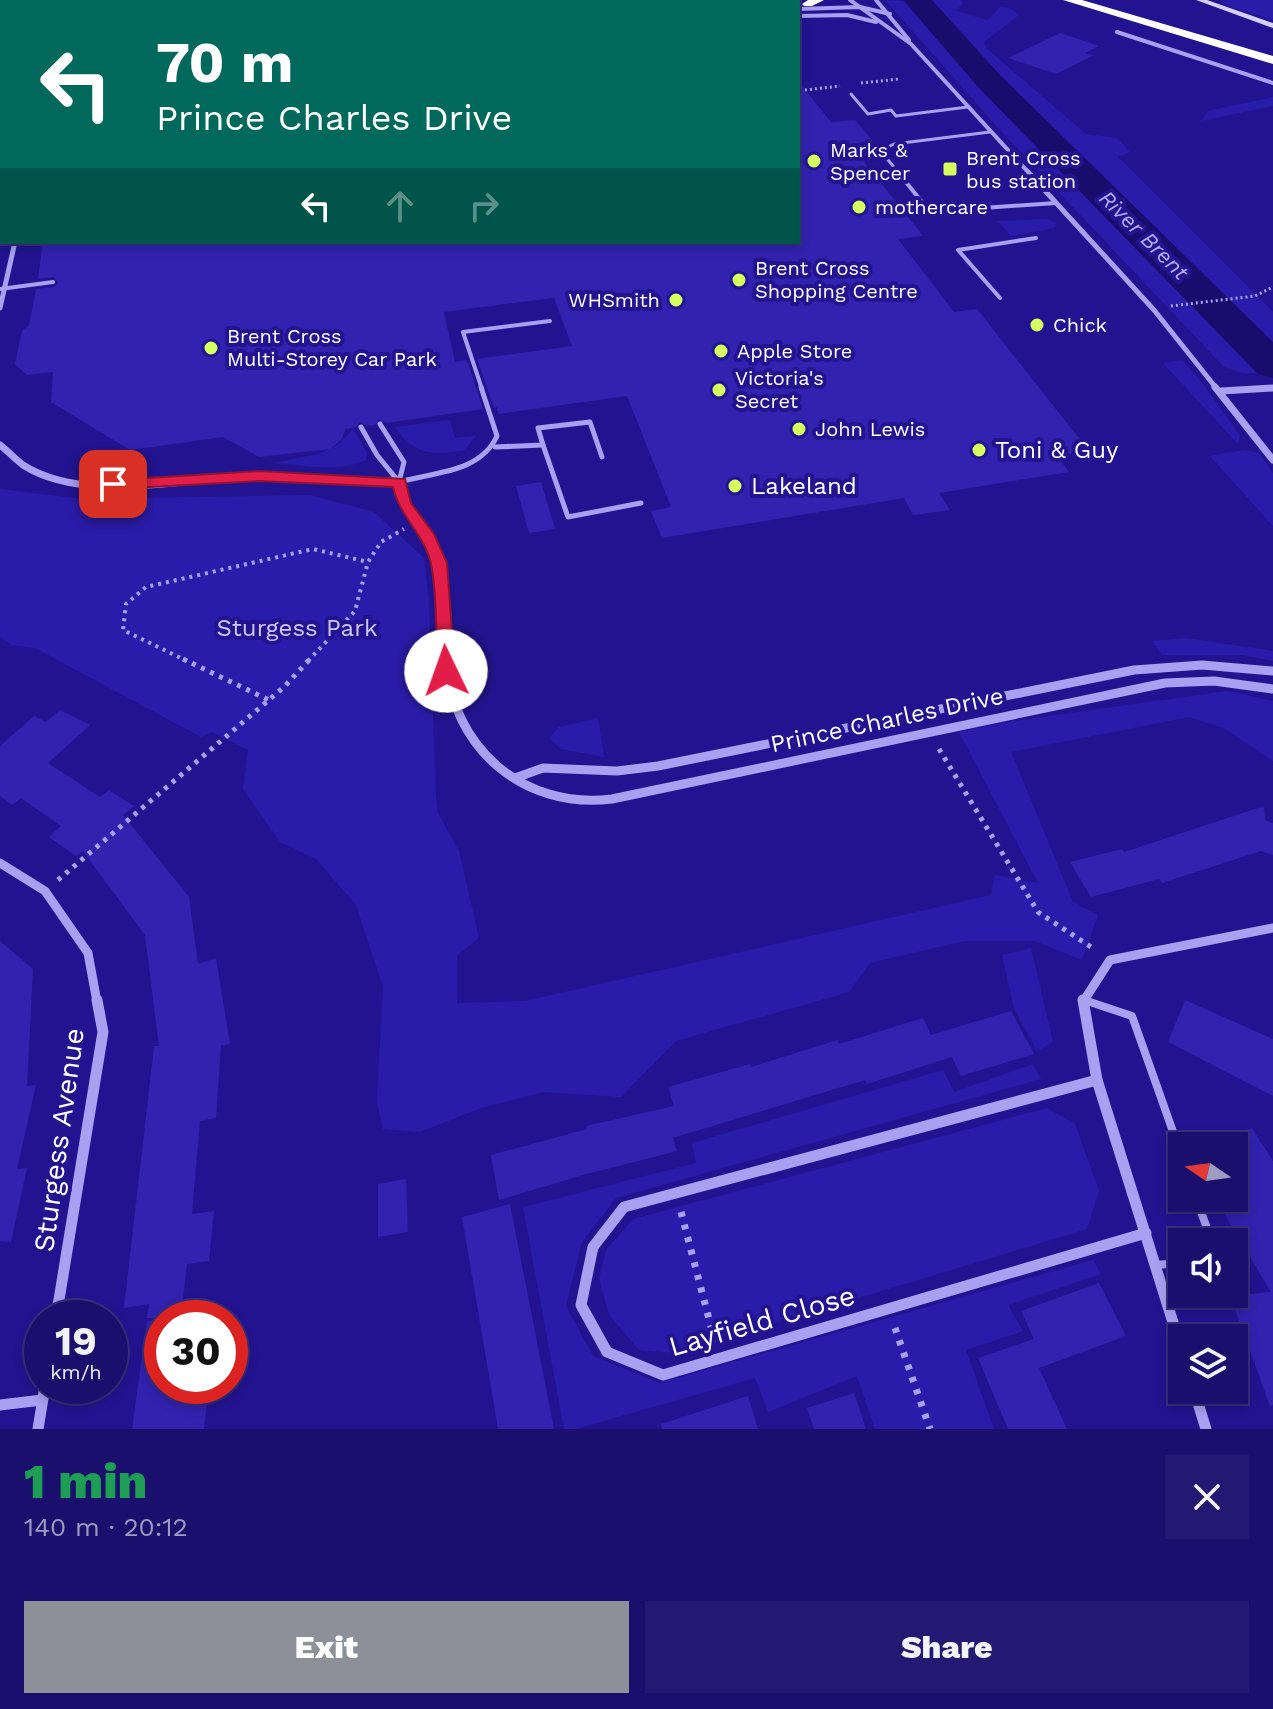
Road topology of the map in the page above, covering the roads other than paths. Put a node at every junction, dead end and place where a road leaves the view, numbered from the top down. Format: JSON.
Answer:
{"nodes":[{"id":1,"x":835,"y":0,"type":"edge"},
{"id":2,"x":850,"y":0,"type":"edge"},
{"id":3,"x":868,"y":0,"type":"edge"},
{"id":4,"x":876,"y":0,"type":"edge"},
{"id":5,"x":1069,"y":0,"type":"edge"},
{"id":6,"x":1114,"y":0,"type":"edge"},
{"id":7,"x":1200,"y":0,"type":"edge"},
{"id":8,"x":806,"y":5,"type":"edge"},
{"id":9,"x":863,"y":8,"type":"junction"},
{"id":10,"x":831,"y":14,"type":"junction"},
{"id":11,"x":890,"y":14,"type":"junction"},
{"id":12,"x":800,"y":16,"type":"edge"},
{"id":13,"x":883,"y":24,"type":"junction"},
{"id":14,"x":1273,"y":26,"type":"edge"},
{"id":15,"x":1117,"y":32,"type":"dead end"},
{"id":16,"x":911,"y":44,"type":"junction"},
{"id":17,"x":1273,"y":48,"type":"edge"},
{"id":18,"x":1273,"y":60,"type":"edge"},
{"id":19,"x":1273,"y":83,"type":"edge"},
{"id":20,"x":851,"y":94,"type":"dead end"},
{"id":21,"x":968,"y":107,"type":"junction"},
{"id":22,"x":990,"y":132,"type":"junction"},
{"id":23,"x":1056,"y":203,"type":"junction"},
{"id":24,"x":1036,"y":238,"type":"dead end"},
{"id":25,"x":14,"y":244,"type":"edge"},
{"id":26,"x":53,"y":282,"type":"dead end"},
{"id":27,"x":2,"y":288,"type":"edge"},
{"id":28,"x":1000,"y":298,"type":"dead end"},
{"id":29,"x":0,"y":308,"type":"edge"},
{"id":30,"x":550,"y":321,"type":"dead end"},
{"id":31,"x":1273,"y":388,"type":"edge"},
{"id":32,"x":1221,"y":391,"type":"junction"},
{"id":33,"x":380,"y":424,"type":"dead end"},
{"id":34,"x":361,"y":427,"type":"dead end"},
{"id":35,"x":0,"y":445,"type":"edge"},
{"id":36,"x":543,"y":445,"type":"junction"},
{"id":37,"x":495,"y":447,"type":"junction"},
{"id":38,"x":602,"y":457,"type":"dead end"},
{"id":39,"x":1273,"y":460,"type":"edge"},
{"id":40,"x":399,"y":482,"type":"junction"},
{"id":41,"x":641,"y":503,"type":"dead end"},
{"id":42,"x":1273,"y":671,"type":"edge"},
{"id":43,"x":1273,"y":689,"type":"edge"},
{"id":44,"x":515,"y":778,"type":"junction"},
{"id":45,"x":0,"y":863,"type":"edge"},
{"id":46,"x":1273,"y":928,"type":"edge"},
{"id":47,"x":1083,"y":1000,"type":"junction"},
{"id":48,"x":1097,"y":1080,"type":"junction"},
{"id":49,"x":1173,"y":1132,"type":"edge"},
{"id":50,"x":1146,"y":1233,"type":"junction"},
{"id":51,"x":1168,"y":1264,"type":"edge"},
{"id":52,"x":1155,"y":1265,"type":"junction"},
{"id":53,"x":59,"y":1300,"type":"edge"},
{"id":54,"x":1174,"y":1324,"type":"edge"},
{"id":55,"x":24,"y":1398,"type":"edge"},
{"id":56,"x":42,"y":1404,"type":"edge"},
{"id":57,"x":1198,"y":1404,"type":"edge"},
{"id":58,"x":0,"y":1405,"type":"edge"},
{"id":59,"x":38,"y":1429,"type":"edge"},
{"id":60,"x":1206,"y":1429,"type":"edge"}],
"edges":[{"from":1,"to":8,"type":"street"},
{"from":2,"to":9,"type":"street"},
{"from":3,"to":9,"type":"street"},
{"from":4,"to":11,"type":"street"},
{"from":5,"to":18,"type":"highway"},
{"from":6,"to":17,"type":"highway"},
{"from":7,"to":14,"type":"street"},
{"from":8,"to":9,"type":"street"},
{"from":9,"to":10,"type":"street"},
{"from":9,"to":11,"type":"street"},
{"from":9,"to":13,"type":"street"},
{"from":10,"to":12,"type":"street"},
{"from":10,"to":13,"type":"street"},
{"from":11,"to":16,"type":"street"},
{"from":13,"to":16,"type":"street"},
{"from":15,"to":19,"type":"street"},
{"from":16,"to":21,"type":"street"},
{"from":20,"to":21,"type":"lane"},
{"from":21,"to":22,"type":"street"},
{"from":22,"to":23,"type":"street"},
{"from":22,"to":23,"type":"lane"},
{"from":23,"to":32,"type":"street"},
{"from":24,"to":28,"type":"lane"},
{"from":25,"to":27,"type":"street"},
{"from":26,"to":27,"type":"lane"},
{"from":27,"to":29,"type":"street"},
{"from":30,"to":37,"type":"lane"},
{"from":31,"to":32,"type":"street"},
{"from":32,"to":39,"type":"street"},
{"from":33,"to":40,"type":"lane"},
{"from":34,"to":40,"type":"lane"},
{"from":35,"to":40,"type":"street"},
{"from":36,"to":37,"type":"lane"},
{"from":36,"to":38,"type":"lane"},
{"from":36,"to":41,"type":"lane"},
{"from":37,"to":40,"type":"lane"},
{"from":40,"to":44,"type":"street","name":"Prince Charles Drive"},
{"from":42,"to":44,"type":"street","name":"Prince Charles Drive"},
{"from":43,"to":44,"type":"street","name":"Prince Charles Drive"},
{"from":45,"to":53,"type":"street","name":"Sturgess Avenue"},
{"from":46,"to":47,"type":"street"},
{"from":47,"to":48,"type":"street"},
{"from":47,"to":49,"type":"lane"},
{"from":48,"to":50,"type":"street"},
{"from":48,"to":50,"type":"street","name":"Layfield Close"},
{"from":50,"to":52,"type":"street"},
{"from":51,"to":52,"type":"lane"},
{"from":52,"to":54,"type":"street"},
{"from":55,"to":58,"type":"street"},
{"from":56,"to":59,"type":"street"},
{"from":57,"to":60,"type":"street"}]}
